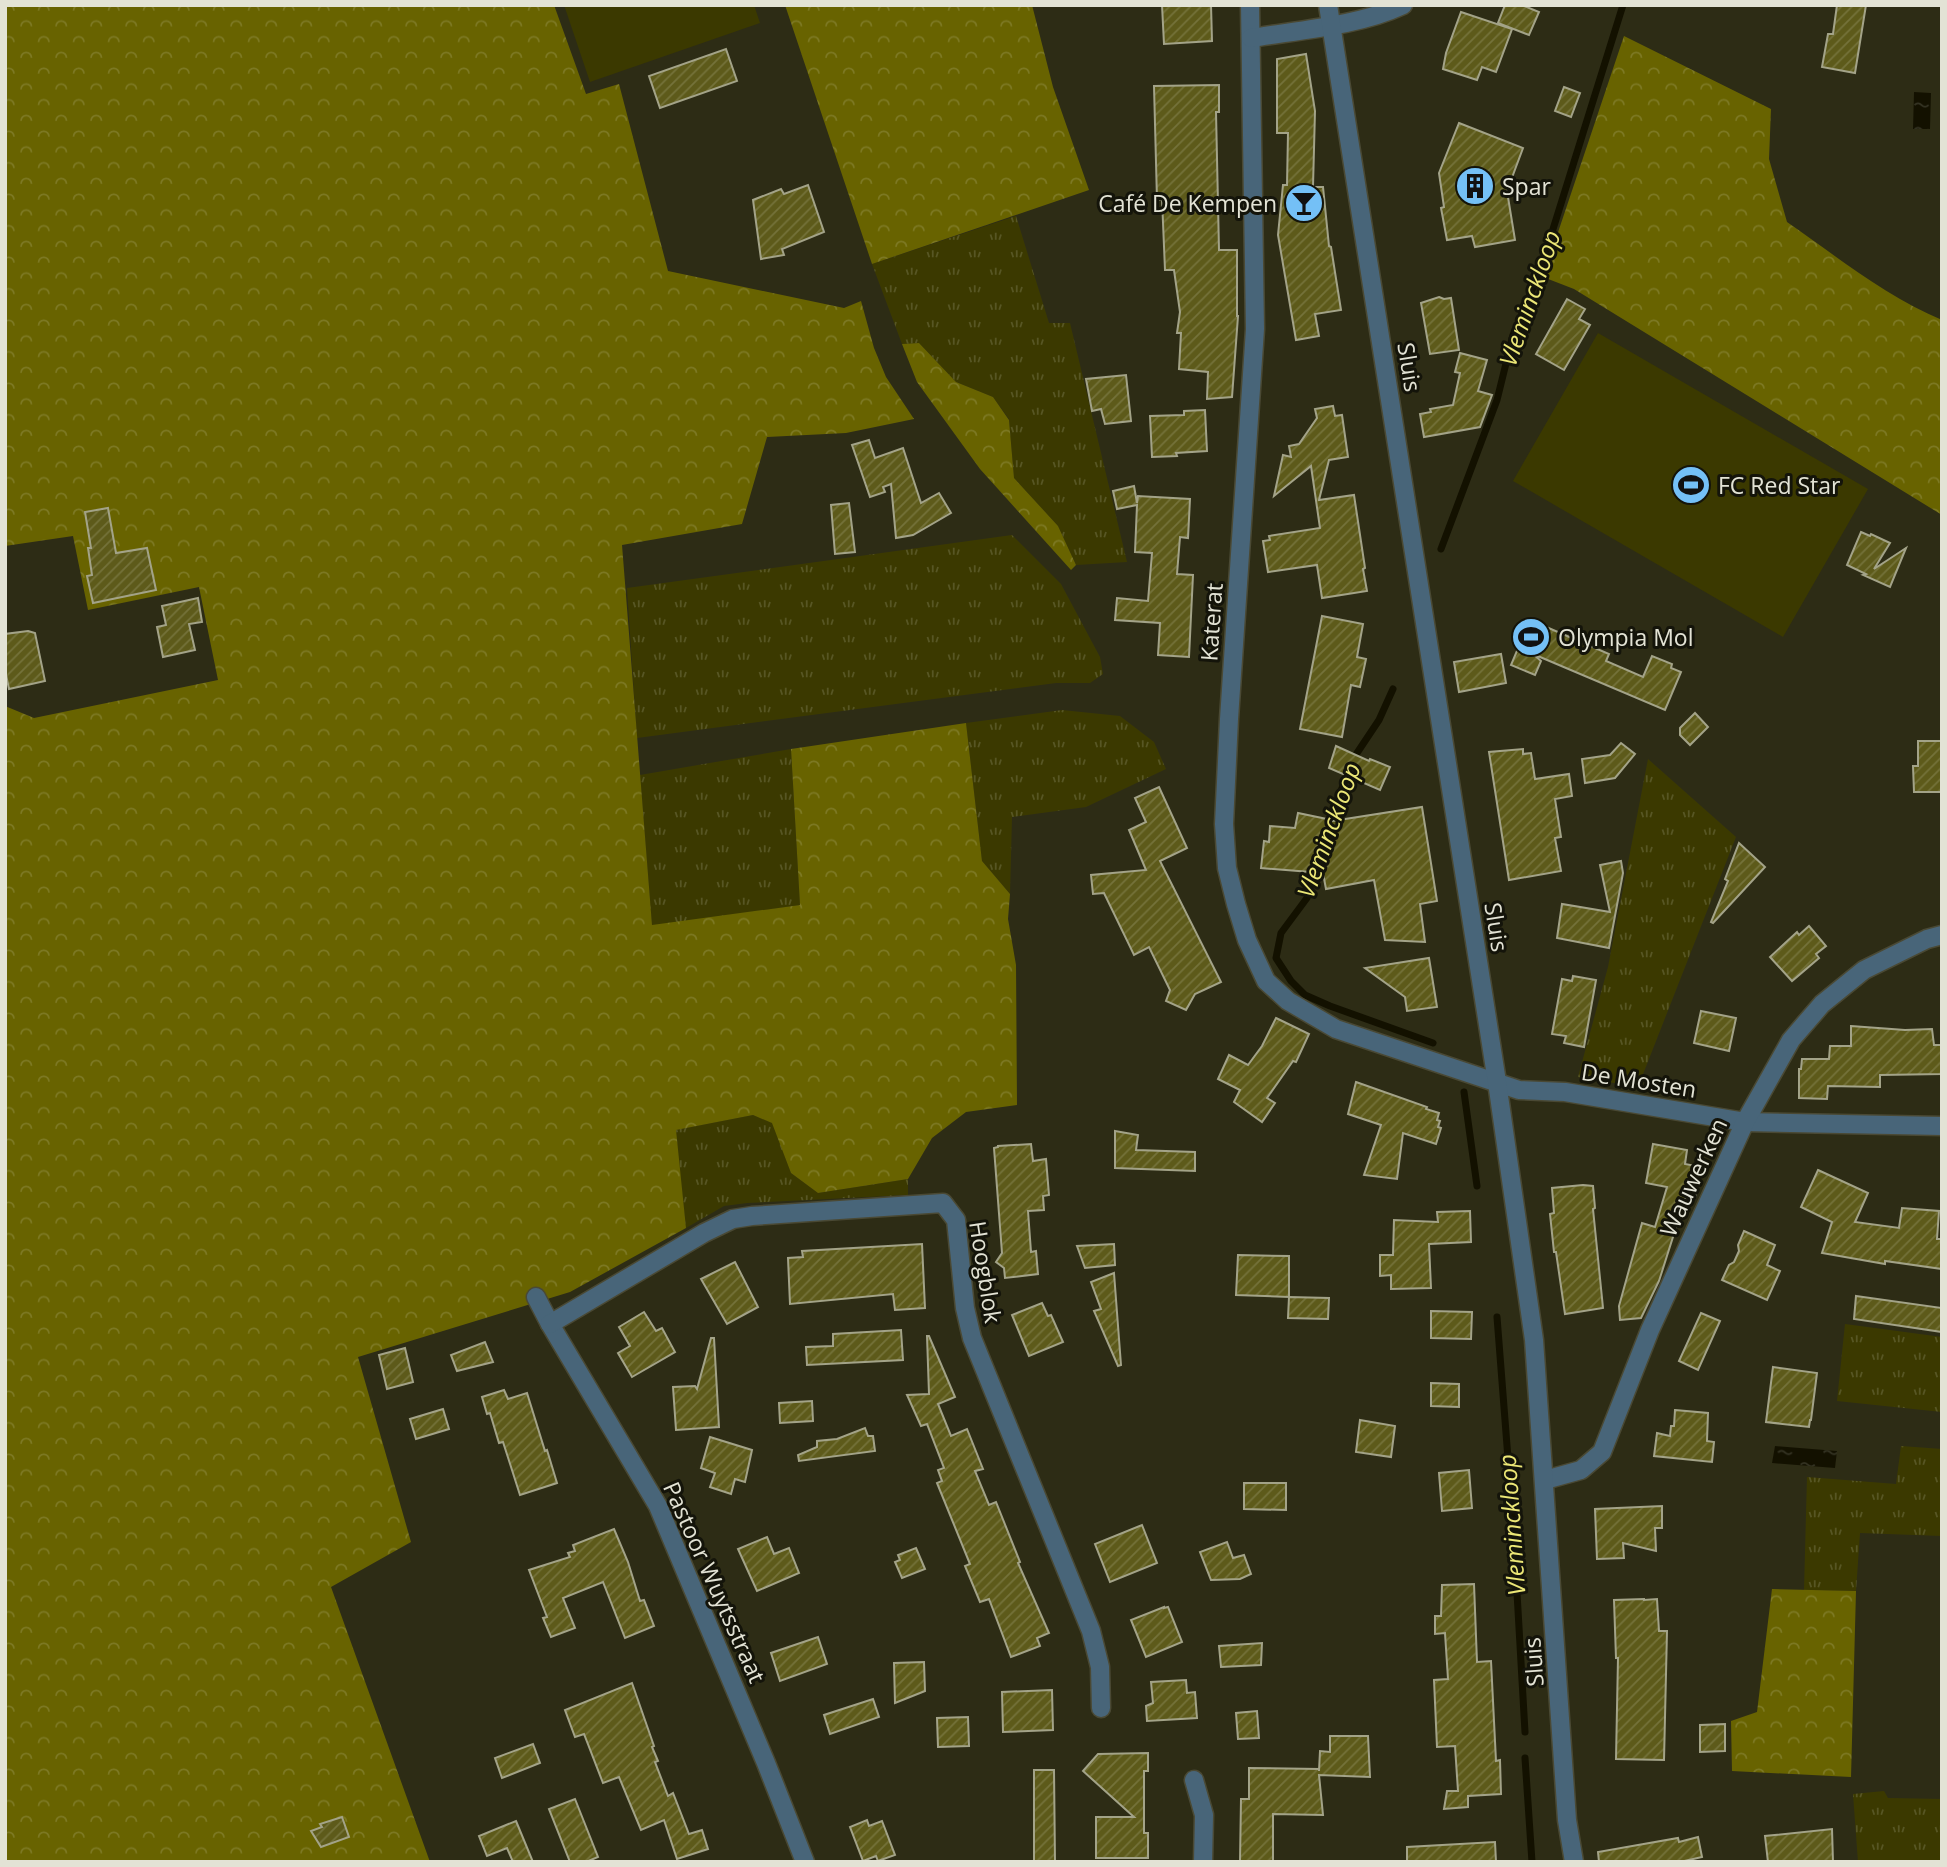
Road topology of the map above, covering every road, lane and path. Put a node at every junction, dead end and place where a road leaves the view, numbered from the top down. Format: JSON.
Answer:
{"nodes":[{"id":1,"x":1250,"y":5,"type":"edge"},
{"id":2,"x":1328,"y":5,"type":"edge"},
{"id":3,"x":1403,"y":5,"type":"edge"},
{"id":4,"x":1332,"y":25,"type":"junction"},
{"id":5,"x":1251,"y":38,"type":"junction"},
{"id":6,"x":1942,"y":935,"type":"edge"},
{"id":7,"x":1497,"y":1082,"type":"junction"},
{"id":8,"x":1745,"y":1122,"type":"junction"},
{"id":9,"x":1942,"y":1126,"type":"edge"},
{"id":10,"x":536,"y":1297,"type":"dead end"},
{"id":11,"x":550,"y":1324,"type":"junction"},
{"id":12,"x":1545,"y":1480,"type":"junction"},
{"id":13,"x":1101,"y":1708,"type":"dead end"},
{"id":14,"x":1194,"y":1780,"type":"dead end"},
{"id":15,"x":805,"y":1862,"type":"edge"},
{"id":16,"x":1203,"y":1862,"type":"edge"},
{"id":17,"x":1574,"y":1862,"type":"edge"}],
"edges":[{"from":1,"to":5,"type":"street","name":"Katerat"},
{"from":2,"to":4,"type":"street","name":"Sluis"},
{"from":3,"to":4,"type":"street"},
{"from":4,"to":5,"type":"street"},
{"from":4,"to":7,"type":"street","name":"Sluis"},
{"from":5,"to":7,"type":"street","name":"Katerat"},
{"from":6,"to":8,"type":"street","name":"Wauwerken"},
{"from":7,"to":8,"type":"street","name":"De Mosten"},
{"from":7,"to":12,"type":"street","name":"Sluis"},
{"from":8,"to":9,"type":"street","name":"De Mosten"},
{"from":8,"to":12,"type":"street","name":"Wauwerken"},
{"from":10,"to":11,"type":"street","name":"Pastoor Wuytsstraat"},
{"from":11,"to":13,"type":"street","name":"Hoogblok"},
{"from":11,"to":15,"type":"street","name":"Pastoor Wuytsstraat"},
{"from":12,"to":17,"type":"street","name":"Sluis"},
{"from":14,"to":16,"type":"street"}]}
